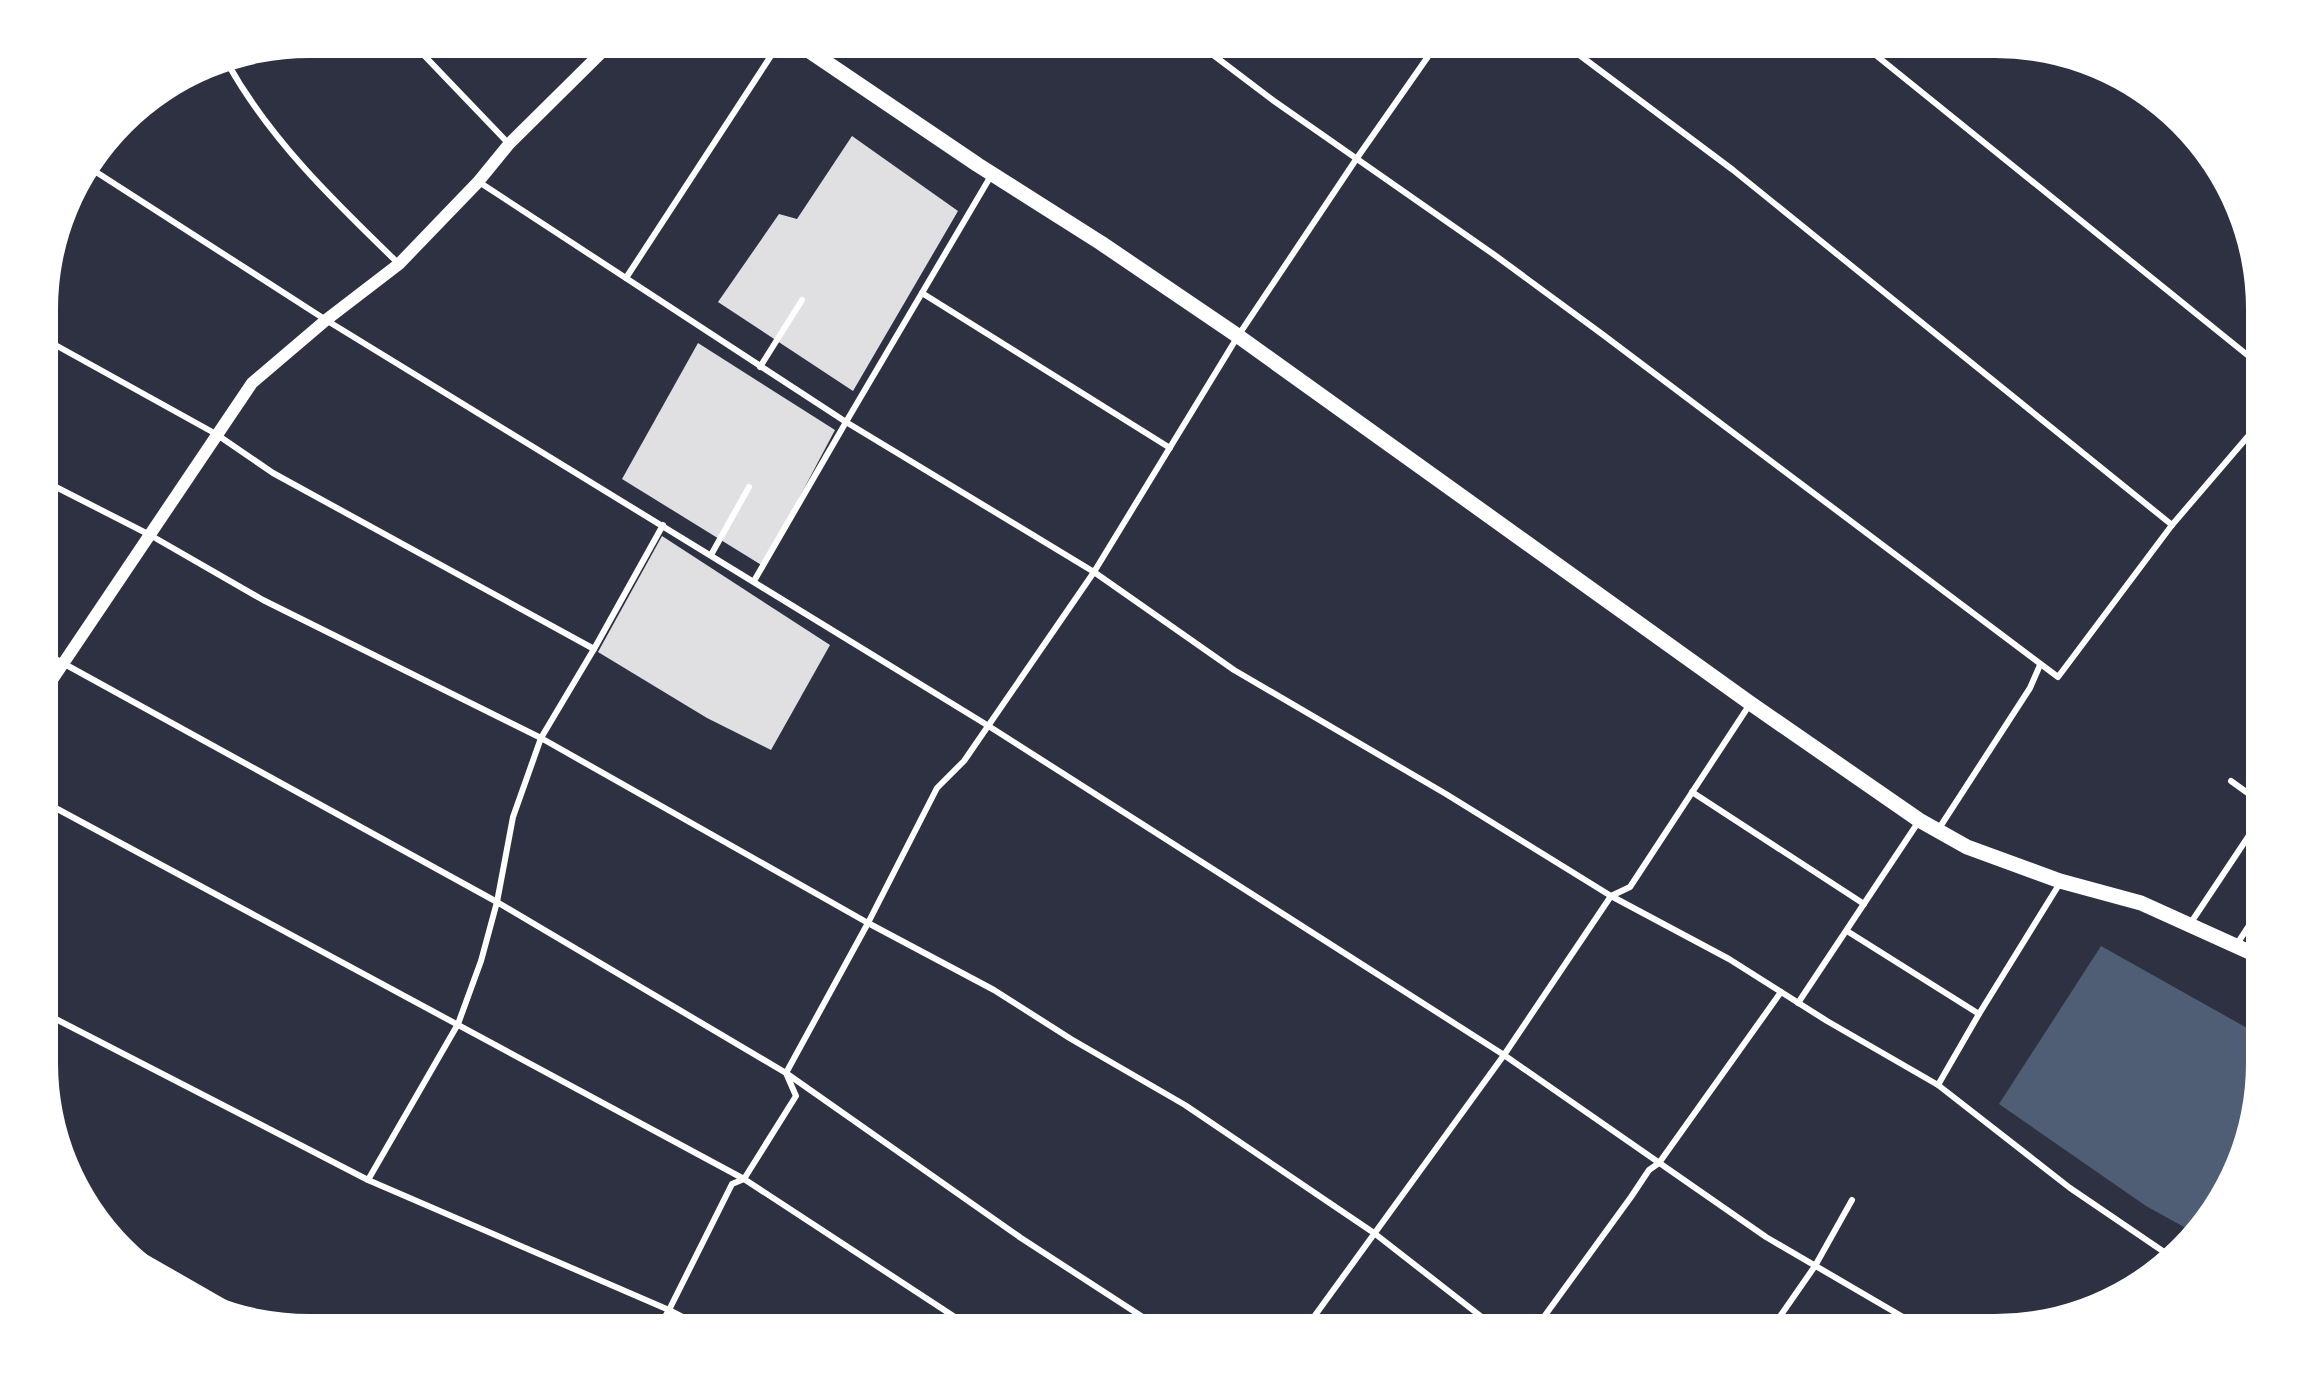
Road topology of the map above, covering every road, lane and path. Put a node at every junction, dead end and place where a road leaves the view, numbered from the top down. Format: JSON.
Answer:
{"nodes":[{"id":1,"x":427,"y":58,"type":"edge"},
{"id":2,"x":596,"y":58,"type":"edge"},
{"id":3,"x":769,"y":58,"type":"edge"},
{"id":4,"x":819,"y":58,"type":"edge"},
{"id":5,"x":1217,"y":58,"type":"edge"},
{"id":6,"x":1427,"y":58,"type":"edge"},
{"id":7,"x":1583,"y":58,"type":"edge"},
{"id":8,"x":1879,"y":58,"type":"edge"},
{"id":9,"x":232,"y":71,"type":"edge"},
{"id":10,"x":509,"y":144,"type":"junction"},
{"id":11,"x":1357,"y":158,"type":"junction"},
{"id":12,"x":992,"y":173,"type":"junction"},
{"id":13,"x":99,"y":174,"type":"edge"},
{"id":14,"x":478,"y":182,"type":"junction"},
{"id":15,"x":399,"y":264,"type":"junction"},
{"id":16,"x":626,"y":278,"type":"junction"},
{"id":17,"x":922,"y":293,"type":"junction"},
{"id":18,"x":802,"y":300,"type":"dead end"},
{"id":19,"x":326,"y":320,"type":"junction"},
{"id":20,"x":1238,"y":336,"type":"junction"},
{"id":21,"x":58,"y":346,"type":"edge"},
{"id":22,"x":2246,"y":354,"type":"edge"},
{"id":23,"x":760,"y":367,"type":"junction"},
{"id":24,"x":846,"y":422,"type":"junction"},
{"id":25,"x":216,"y":434,"type":"junction"},
{"id":26,"x":2246,"y":438,"type":"edge"},
{"id":27,"x":1170,"y":448,"type":"junction"},
{"id":28,"x":749,"y":487,"type":"dead end"},
{"id":29,"x":58,"y":488,"type":"edge"},
{"id":30,"x":663,"y":525,"type":"junction"},
{"id":31,"x":2172,"y":525,"type":"junction"},
{"id":32,"x":150,"y":535,"type":"junction"},
{"id":33,"x":711,"y":555,"type":"junction"},
{"id":34,"x":1094,"y":572,"type":"junction"},
{"id":35,"x":754,"y":581,"type":"junction"},
{"id":36,"x":594,"y":649,"type":"junction"},
{"id":37,"x":58,"y":660,"type":"edge"},
{"id":38,"x":64,"y":663,"type":"junction"},
{"id":39,"x":2040,"y":665,"type":"junction"},
{"id":40,"x":58,"y":672,"type":"edge"},
{"id":41,"x":1750,"y":703,"type":"junction"},
{"id":42,"x":987,"y":725,"type":"junction"},
{"id":43,"x":541,"y":738,"type":"junction"},
{"id":44,"x":2231,"y":781,"type":"dead end"},
{"id":45,"x":1692,"y":792,"type":"junction"},
{"id":46,"x":2246,"y":792,"type":"edge"},
{"id":47,"x":58,"y":809,"type":"edge"},
{"id":48,"x":1919,"y":820,"type":"junction"},
{"id":49,"x":1937,"y":830,"type":"junction"},
{"id":50,"x":2246,"y":840,"type":"edge"},
{"id":51,"x":2060,"y":882,"type":"junction"},
{"id":52,"x":1611,"y":896,"type":"junction"},
{"id":53,"x":497,"y":902,"type":"junction"},
{"id":54,"x":1864,"y":904,"type":"junction"},
{"id":55,"x":868,"y":922,"type":"junction"},
{"id":56,"x":2189,"y":925,"type":"junction"},
{"id":57,"x":2246,"y":930,"type":"edge"},
{"id":58,"x":1847,"y":931,"type":"junction"},
{"id":59,"x":2236,"y":946,"type":"junction"},
{"id":60,"x":2246,"y":950,"type":"edge"},
{"id":61,"x":1781,"y":992,"type":"junction"},
{"id":62,"x":1798,"y":1003,"type":"junction"},
{"id":63,"x":1979,"y":1014,"type":"junction"},
{"id":64,"x":58,"y":1020,"type":"edge"},
{"id":65,"x":458,"y":1024,"type":"junction"},
{"id":66,"x":1504,"y":1055,"type":"junction"},
{"id":67,"x":786,"y":1073,"type":"junction"},
{"id":68,"x":1938,"y":1085,"type":"junction"},
{"id":69,"x":1659,"y":1163,"type":"junction"},
{"id":70,"x":744,"y":1179,"type":"junction"},
{"id":71,"x":368,"y":1180,"type":"junction"},
{"id":72,"x":1852,"y":1200,"type":"dead end"},
{"id":73,"x":1374,"y":1233,"type":"junction"},
{"id":74,"x":2162,"y":1251,"type":"edge"},
{"id":75,"x":1815,"y":1266,"type":"junction"},
{"id":76,"x":669,"y":1310,"type":"junction"},
{"id":77,"x":667,"y":1314,"type":"edge"},
{"id":78,"x":677,"y":1314,"type":"edge"},
{"id":79,"x":950,"y":1314,"type":"edge"},
{"id":80,"x":1138,"y":1314,"type":"edge"},
{"id":81,"x":1316,"y":1314,"type":"edge"},
{"id":82,"x":1478,"y":1314,"type":"edge"},
{"id":83,"x":1546,"y":1314,"type":"edge"},
{"id":84,"x":1781,"y":1314,"type":"edge"},
{"id":85,"x":1898,"y":1314,"type":"edge"}],
"edges":[{"from":1,"to":10,"type":"street"},
{"from":2,"to":10,"type":"main road"},
{"from":3,"to":16,"type":"street"},
{"from":4,"to":12,"type":"main road"},
{"from":5,"to":11,"type":"street"},
{"from":6,"to":11,"type":"street"},
{"from":7,"to":31,"type":"street"},
{"from":8,"to":22,"type":"street"},
{"from":9,"to":15,"type":"street"},
{"from":10,"to":14,"type":"main road"},
{"from":11,"to":20,"type":"street"},
{"from":11,"to":39,"type":"street"},
{"from":12,"to":17,"type":"street"},
{"from":12,"to":20,"type":"main road"},
{"from":13,"to":19,"type":"street"},
{"from":14,"to":15,"type":"main road"},
{"from":14,"to":16,"type":"street"},
{"from":15,"to":19,"type":"main road"},
{"from":16,"to":23,"type":"street"},
{"from":17,"to":24,"type":"street"},
{"from":17,"to":27,"type":"street"},
{"from":18,"to":23,"type":"street"},
{"from":19,"to":25,"type":"main road"},
{"from":19,"to":30,"type":"street"},
{"from":20,"to":27,"type":"street"},
{"from":20,"to":41,"type":"main road"},
{"from":21,"to":25,"type":"street"},
{"from":23,"to":24,"type":"street"},
{"from":24,"to":34,"type":"street"},
{"from":24,"to":35,"type":"street"},
{"from":25,"to":32,"type":"main road"},
{"from":25,"to":36,"type":"street"},
{"from":26,"to":31,"type":"street"},
{"from":27,"to":34,"type":"street"},
{"from":28,"to":33,"type":"street"},
{"from":29,"to":32,"type":"street"},
{"from":30,"to":33,"type":"street"},
{"from":30,"to":36,"type":"street"},
{"from":31,"to":39,"type":"street"},
{"from":32,"to":38,"type":"main road"},
{"from":32,"to":43,"type":"street"},
{"from":33,"to":35,"type":"street"},
{"from":34,"to":42,"type":"street"},
{"from":34,"to":52,"type":"street"},
{"from":35,"to":42,"type":"street"},
{"from":36,"to":43,"type":"street"},
{"from":37,"to":38,"type":"street"},
{"from":38,"to":40,"type":"main road"},
{"from":38,"to":53,"type":"street"},
{"from":39,"to":49,"type":"street"},
{"from":41,"to":45,"type":"street"},
{"from":41,"to":48,"type":"main road"},
{"from":42,"to":55,"type":"street"},
{"from":42,"to":66,"type":"street"},
{"from":43,"to":53,"type":"street"},
{"from":43,"to":55,"type":"street"},
{"from":44,"to":46,"type":"street"},
{"from":45,"to":52,"type":"street"},
{"from":45,"to":54,"type":"street"},
{"from":47,"to":65,"type":"street"},
{"from":48,"to":49,"type":"main road"},
{"from":48,"to":54,"type":"street"},
{"from":49,"to":51,"type":"main road"},
{"from":50,"to":56,"type":"street"},
{"from":51,"to":56,"type":"main road"},
{"from":51,"to":63,"type":"street"},
{"from":52,"to":61,"type":"street"},
{"from":52,"to":66,"type":"street"},
{"from":53,"to":65,"type":"street"},
{"from":53,"to":67,"type":"street"},
{"from":54,"to":58,"type":"street"},
{"from":55,"to":67,"type":"street"},
{"from":55,"to":73,"type":"street"},
{"from":56,"to":59,"type":"main road"},
{"from":57,"to":59,"type":"street"},
{"from":58,"to":62,"type":"street"},
{"from":58,"to":63,"type":"street"},
{"from":59,"to":60,"type":"main road"},
{"from":61,"to":62,"type":"street"},
{"from":61,"to":69,"type":"street"},
{"from":62,"to":68,"type":"street"},
{"from":63,"to":68,"type":"street"},
{"from":64,"to":71,"type":"street"},
{"from":65,"to":70,"type":"street"},
{"from":65,"to":71,"type":"street"},
{"from":66,"to":69,"type":"street"},
{"from":66,"to":73,"type":"street"},
{"from":67,"to":70,"type":"street"},
{"from":67,"to":80,"type":"street"},
{"from":68,"to":74,"type":"street"},
{"from":69,"to":75,"type":"street"},
{"from":69,"to":83,"type":"street"},
{"from":70,"to":76,"type":"street"},
{"from":70,"to":79,"type":"street"},
{"from":71,"to":76,"type":"street"},
{"from":72,"to":75,"type":"street"},
{"from":73,"to":81,"type":"street"},
{"from":73,"to":82,"type":"street"},
{"from":75,"to":84,"type":"street"},
{"from":75,"to":85,"type":"street"},
{"from":76,"to":77,"type":"street"},
{"from":76,"to":78,"type":"street"}]}
